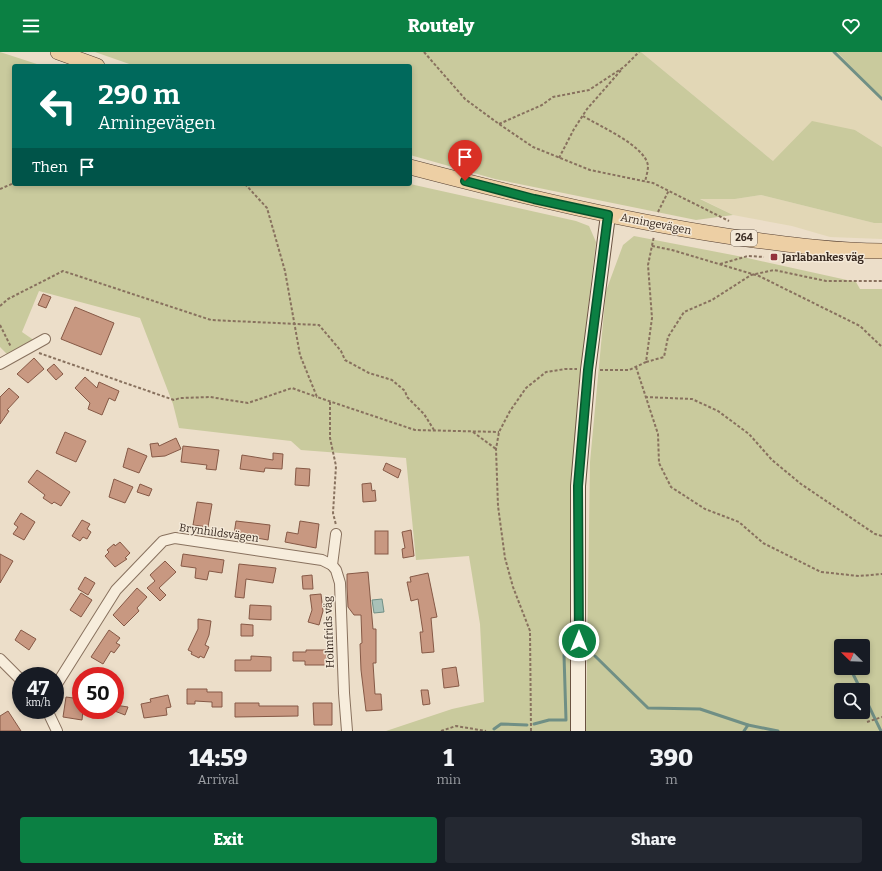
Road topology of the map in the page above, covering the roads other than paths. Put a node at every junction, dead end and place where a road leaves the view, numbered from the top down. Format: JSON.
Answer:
{"nodes":[{"id":1,"x":58,"y":52,"type":"edge"},
{"id":2,"x":91,"y":64,"type":"edge"},
{"id":3,"x":412,"y":168,"type":"edge"},
{"id":4,"x":608,"y":215,"type":"junction"},
{"id":5,"x":882,"y":251,"type":"edge"},
{"id":6,"x":45,"y":339,"type":"dead end"},
{"id":7,"x":0,"y":364,"type":"edge"},
{"id":8,"x":336,"y":534,"type":"road end"},
{"id":9,"x":332,"y":565,"type":"junction"},
{"id":10,"x":0,"y":659,"type":"edge"},
{"id":11,"x":12,"y":671,"type":"edge"},
{"id":12,"x":64,"y":673,"type":"edge"},
{"id":13,"x":52,"y":719,"type":"edge"},
{"id":14,"x":57,"y":731,"type":"edge"},
{"id":15,"x":347,"y":731,"type":"edge"},
{"id":16,"x":578,"y":731,"type":"edge"}],
"edges":[{"from":1,"to":2,"type":"main road"},
{"from":3,"to":4,"type":"main road","name":"Arningevägen","number":"264"},
{"from":4,"to":5,"type":"main road","name":"Arningevägen","number":"264"},
{"from":4,"to":16,"type":"main road"},
{"from":6,"to":7,"type":"street"},
{"from":8,"to":9,"type":"street"},
{"from":9,"to":12,"type":"street","name":"Brynhildsvägen"},
{"from":9,"to":15,"type":"street","name":"Holmfrids väg"},
{"from":10,"to":11,"type":"street"},
{"from":13,"to":14,"type":"street"}]}
